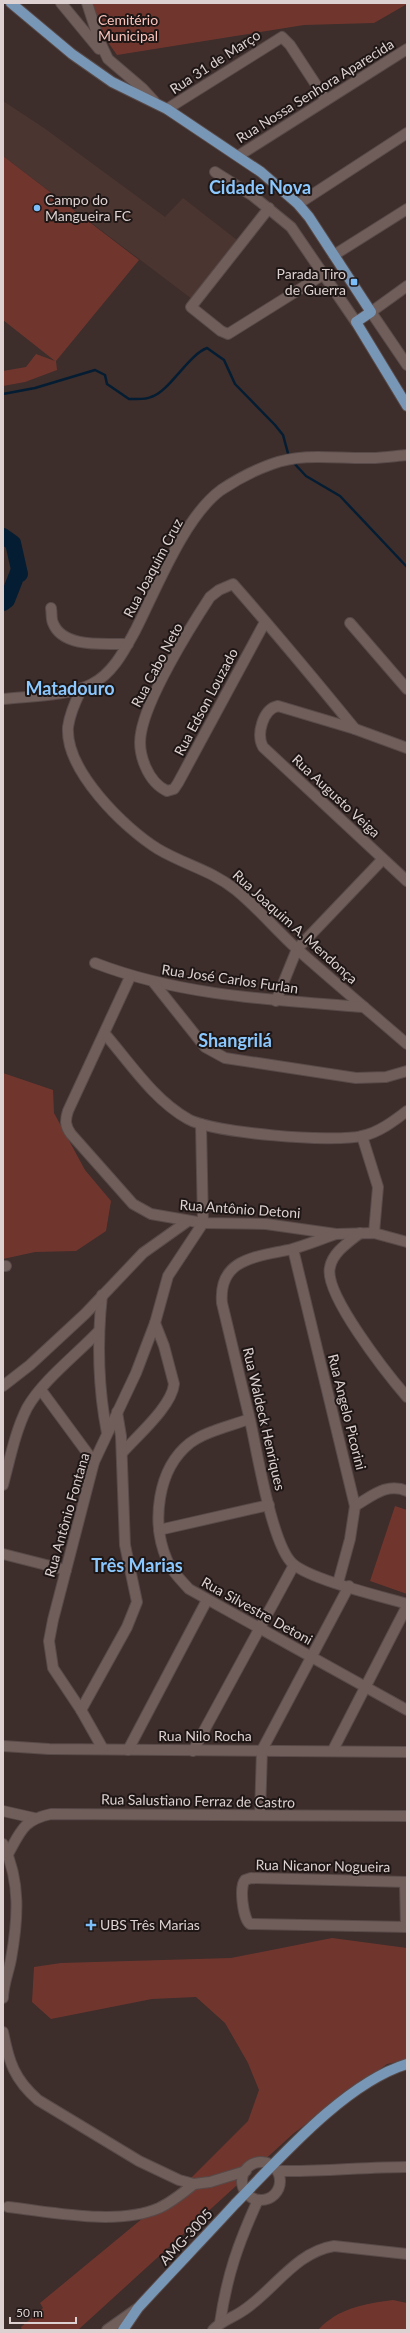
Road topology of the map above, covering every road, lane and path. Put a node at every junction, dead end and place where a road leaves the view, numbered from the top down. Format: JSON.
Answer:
{"nodes":[{"id":1,"x":11,"y":3,"type":"edge"},
{"id":2,"x":61,"y":3,"type":"edge"},
{"id":3,"x":87,"y":3,"type":"edge"},
{"id":4,"x":407,"y":50,"type":"edge"},
{"id":5,"x":108,"y":60,"type":"junction"},
{"id":6,"x":326,"y":100,"type":"junction"},
{"id":7,"x":154,"y":101,"type":"junction"},
{"id":8,"x":167,"y":109,"type":"junction"},
{"id":9,"x":407,"y":133,"type":"edge"},
{"id":10,"x":238,"y":156,"type":"junction"},
{"id":11,"x":216,"y":172,"type":"dead end"},
{"id":12,"x":298,"y":204,"type":"junction"},
{"id":13,"x":269,"y":208,"type":"junction"},
{"id":14,"x":407,"y":209,"type":"edge"},
{"id":15,"x":334,"y":255,"type":"junction"},
{"id":16,"x":324,"y":274,"type":"junction"},
{"id":17,"x":407,"y":286,"type":"edge"},
{"id":18,"x":370,"y":312,"type":"junction"},
{"id":19,"x":356,"y":322,"type":"junction"},
{"id":20,"x":407,"y":365,"type":"edge"},
{"id":21,"x":407,"y":406,"type":"edge"},
{"id":22,"x":407,"y":455,"type":"edge"},
{"id":23,"x":51,"y":608,"type":"dead end"},
{"id":24,"x":265,"y":622,"type":"junction"},
{"id":25,"x":350,"y":623,"type":"dead end"},
{"id":26,"x":128,"y":644,"type":"junction"},
{"id":27,"x":407,"y":689,"type":"edge"},
{"id":28,"x":81,"y":690,"type":"junction"},
{"id":29,"x":3,"y":699,"type":"edge"},
{"id":30,"x":355,"y":729,"type":"junction"},
{"id":31,"x":407,"y":748,"type":"edge"},
{"id":32,"x":167,"y":790,"type":"joint"},
{"id":33,"x":382,"y":859,"type":"junction"},
{"id":34,"x":407,"y":881,"type":"edge"},
{"id":35,"x":297,"y":949,"type":"junction"},
{"id":36,"x":95,"y":963,"type":"dead end"},
{"id":37,"x":130,"y":977,"type":"junction"},
{"id":38,"x":154,"y":983,"type":"junction"},
{"id":39,"x":276,"y":1001,"type":"junction"},
{"id":40,"x":364,"y":1007,"type":"junction"},
{"id":41,"x":106,"y":1034,"type":"junction"},
{"id":42,"x":407,"y":1044,"type":"edge"},
{"id":43,"x":407,"y":1071,"type":"edge"},
{"id":44,"x":407,"y":1111,"type":"edge"},
{"id":45,"x":201,"y":1124,"type":"junction"},
{"id":46,"x":362,"y":1136,"type":"junction"},
{"id":47,"x":188,"y":1221,"type":"junction"},
{"id":48,"x":203,"y":1223,"type":"junction"},
{"id":49,"x":360,"y":1233,"type":"junction"},
{"id":50,"x":374,"y":1233,"type":"junction"},
{"id":51,"x":336,"y":1234,"type":"junction"},
{"id":52,"x":406,"y":1241,"type":"edge"},
{"id":53,"x":292,"y":1249,"type":"junction"},
{"id":54,"x":102,"y":1295,"type":"junction"},
{"id":55,"x":155,"y":1323,"type":"junction"},
{"id":56,"x":98,"y":1332,"type":"junction"},
{"id":57,"x":3,"y":1386,"type":"edge"},
{"id":58,"x":41,"y":1390,"type":"junction"},
{"id":59,"x":407,"y":1397,"type":"edge"},
{"id":60,"x":117,"y":1412,"type":"junction"},
{"id":61,"x":249,"y":1419,"type":"junction"},
{"id":62,"x":107,"y":1433,"type":"junction"},
{"id":63,"x":122,"y":1453,"type":"junction"},
{"id":64,"x":94,"y":1462,"type":"junction"},
{"id":65,"x":3,"y":1485,"type":"edge"},
{"id":66,"x":407,"y":1491,"type":"edge"},
{"id":67,"x":269,"y":1505,"type":"junction"},
{"id":68,"x":355,"y":1506,"type":"junction"},
{"id":69,"x":159,"y":1530,"type":"junction"},
{"id":70,"x":3,"y":1554,"type":"edge"},
{"id":71,"x":294,"y":1565,"type":"junction"},
{"id":72,"x":66,"y":1570,"type":"junction"},
{"id":73,"x":338,"y":1583,"type":"junction"},
{"id":74,"x":349,"y":1586,"type":"junction"},
{"id":75,"x":207,"y":1600,"type":"junction"},
{"id":76,"x":407,"y":1605,"type":"edge"},
{"id":77,"x":260,"y":1628,"type":"junction"},
{"id":78,"x":311,"y":1657,"type":"junction"},
{"id":79,"x":366,"y":1687,"type":"junction"},
{"id":80,"x":81,"y":1710,"type":"junction"},
{"id":81,"x":407,"y":1710,"type":"edge"},
{"id":82,"x":4,"y":1745,"type":"edge"},
{"id":83,"x":103,"y":1750,"type":"junction"},
{"id":84,"x":128,"y":1750,"type":"junction"},
{"id":85,"x":262,"y":1750,"type":"junction"},
{"id":86,"x":333,"y":1750,"type":"junction"},
{"id":87,"x":193,"y":1751,"type":"junction"},
{"id":88,"x":407,"y":1752,"type":"edge"},
{"id":89,"x":3,"y":1811,"type":"edge"},
{"id":90,"x":260,"y":1815,"type":"junction"},
{"id":91,"x":407,"y":1816,"type":"edge"},
{"id":92,"x":34,"y":1818,"type":"junction"},
{"id":93,"x":5,"y":1849,"type":"edge"},
{"id":94,"x":406,"y":1882,"type":"edge"},
{"id":95,"x":407,"y":1927,"type":"edge"},
{"id":96,"x":3,"y":1998,"type":"edge"},
{"id":97,"x":3,"y":2032,"type":"edge"},
{"id":98,"x":407,"y":2064,"type":"edge"},
{"id":99,"x":407,"y":2167,"type":"edge"},
{"id":100,"x":275,"y":2168,"type":"junction"},
{"id":101,"x":246,"y":2171,"type":"junction"},
{"id":102,"x":194,"y":2184,"type":"junction"},
{"id":103,"x":246,"y":2193,"type":"junction"},
{"id":104,"x":258,"y":2200,"type":"junction"},
{"id":105,"x":8,"y":2207,"type":"dead end"},
{"id":106,"x":407,"y":2254,"type":"edge"},
{"id":107,"x":138,"y":2308,"type":"junction"},
{"id":108,"x":216,"y":2326,"type":"edge"},
{"id":109,"x":107,"y":2330,"type":"edge"},
{"id":110,"x":123,"y":2330,"type":"edge"}],
"edges":[{"from":1,"to":7,"type":"main road"},
{"from":2,"to":5,"type":"street"},
{"from":3,"to":5,"type":"street"},
{"from":4,"to":6,"type":"street","name":"Rua Nossa Senhora Aparecida"},
{"from":5,"to":7,"type":"street"},
{"from":6,"to":8,"type":"street","name":"Rua 31 de Março"},
{"from":6,"to":10,"type":"street","name":"Rua Nossa Senhora Aparecida"},
{"from":7,"to":8,"type":"main road"},
{"from":8,"to":10,"type":"main road"},
{"from":9,"to":12,"type":"street"},
{"from":10,"to":12,"type":"main road"},
{"from":11,"to":13,"type":"street"},
{"from":12,"to":15,"type":"main road"},
{"from":13,"to":16,"type":"street"},
{"from":13,"to":16,"type":"street"},
{"from":14,"to":15,"type":"street"},
{"from":15,"to":18,"type":"main road"},
{"from":16,"to":19,"type":"street"},
{"from":17,"to":18,"type":"street"},
{"from":18,"to":19,"type":"main road"},
{"from":18,"to":20,"type":"street"},
{"from":19,"to":21,"type":"main road"},
{"from":22,"to":26,"type":"street","name":"Rua Joaquim Cruz"},
{"from":23,"to":26,"type":"street"},
{"from":24,"to":30,"type":"street"},
{"from":24,"to":32,"type":"street","name":"Rua Edson Louzado"},
{"from":24,"to":32,"type":"street","name":"Rua Cabo Neto"},
{"from":25,"to":27,"type":"street"},
{"from":26,"to":28,"type":"street","name":"Rua Joaquim Cruz"},
{"from":28,"to":29,"type":"street","name":"Rua Joaquim Cruz"},
{"from":28,"to":35,"type":"street","name":"Rua Joaquim A. Mendonça"},
{"from":30,"to":31,"type":"street"},
{"from":30,"to":33,"type":"street","name":"Rua Augusto Veiga"},
{"from":33,"to":34,"type":"street","name":"Rua Augusto Veiga"},
{"from":33,"to":35,"type":"street"},
{"from":35,"to":39,"type":"street"},
{"from":35,"to":40,"type":"street","name":"Rua Joaquim A. Mendonça"},
{"from":36,"to":37,"type":"street","name":"Rua José Carlos Furlan"},
{"from":37,"to":38,"type":"street","name":"Rua José Carlos Furlan"},
{"from":37,"to":41,"type":"street"},
{"from":38,"to":39,"type":"street","name":"Rua José Carlos Furlan"},
{"from":38,"to":43,"type":"street"},
{"from":39,"to":40,"type":"street","name":"Rua José Carlos Furlan"},
{"from":40,"to":42,"type":"street","name":"Rua Joaquim A. Mendonça"},
{"from":41,"to":45,"type":"street"},
{"from":41,"to":47,"type":"street","name":"Rua Antônio Detoni"},
{"from":44,"to":46,"type":"street"},
{"from":45,"to":46,"type":"street"},
{"from":45,"to":48,"type":"street"},
{"from":46,"to":50,"type":"street"},
{"from":47,"to":48,"type":"street","name":"Rua Antônio Detoni"},
{"from":47,"to":54,"type":"street"},
{"from":48,"to":51,"type":"street","name":"Rua Antônio Detoni"},
{"from":48,"to":55,"type":"street","name":"Rua Antônio Fontana"},
{"from":49,"to":50,"type":"street"},
{"from":49,"to":51,"type":"street"},
{"from":49,"to":59,"type":"street"},
{"from":50,"to":52,"type":"street"},
{"from":51,"to":53,"type":"street","name":"Rua Waldeck Henriques"},
{"from":53,"to":61,"type":"street","name":"Rua Waldeck Henriques"},
{"from":53,"to":68,"type":"street","name":"Rua Angelo Picorini"},
{"from":54,"to":56,"type":"street"},
{"from":54,"to":57,"type":"street"},
{"from":55,"to":60,"type":"street","name":"Rua Antônio Fontana"},
{"from":55,"to":63,"type":"street"},
{"from":56,"to":58,"type":"street"},
{"from":56,"to":62,"type":"street"},
{"from":58,"to":64,"type":"street"},
{"from":58,"to":65,"type":"street"},
{"from":60,"to":62,"type":"street","name":"Rua Antônio Fontana"},
{"from":60,"to":63,"type":"street"},
{"from":61,"to":67,"type":"street","name":"Rua Waldeck Henriques"},
{"from":61,"to":69,"type":"street","name":"Rua Silvestre Detoni"},
{"from":62,"to":64,"type":"street","name":"Rua Antônio Fontana"},
{"from":63,"to":80,"type":"street"},
{"from":64,"to":72,"type":"street","name":"Rua Antônio Fontana"},
{"from":66,"to":68,"type":"street"},
{"from":67,"to":69,"type":"street"},
{"from":67,"to":71,"type":"street","name":"Rua Waldeck Henriques"},
{"from":68,"to":73,"type":"street","name":"Rua Angelo Picorini"},
{"from":69,"to":75,"type":"street","name":"Rua Silvestre Detoni"},
{"from":70,"to":72,"type":"street"},
{"from":71,"to":73,"type":"street"},
{"from":71,"to":77,"type":"street"},
{"from":72,"to":80,"type":"street","name":"Rua Antônio Fontana"},
{"from":73,"to":74,"type":"street"},
{"from":74,"to":76,"type":"street"},
{"from":74,"to":78,"type":"street"},
{"from":75,"to":77,"type":"street","name":"Rua Silvestre Detoni"},
{"from":75,"to":84,"type":"street"},
{"from":76,"to":79,"type":"street"},
{"from":77,"to":78,"type":"street","name":"Rua Silvestre Detoni"},
{"from":77,"to":87,"type":"street"},
{"from":78,"to":79,"type":"street","name":"Rua Silvestre Detoni"},
{"from":78,"to":85,"type":"street"},
{"from":79,"to":81,"type":"street","name":"Rua Silvestre Detoni"},
{"from":79,"to":86,"type":"street"},
{"from":80,"to":83,"type":"street","name":"Rua Antônio Fontana"},
{"from":82,"to":83,"type":"street","name":"Rua Nilo Rocha"},
{"from":83,"to":84,"type":"street","name":"Rua Nilo Rocha"},
{"from":84,"to":87,"type":"street","name":"Rua Nilo Rocha"},
{"from":85,"to":86,"type":"street","name":"Rua Nilo Rocha"},
{"from":85,"to":87,"type":"street","name":"Rua Nilo Rocha"},
{"from":85,"to":90,"type":"street"},
{"from":86,"to":88,"type":"street","name":"Rua Nilo Rocha"},
{"from":89,"to":92,"type":"street"},
{"from":90,"to":91,"type":"street","name":"Rua Salustiano Ferraz de Castro"},
{"from":90,"to":92,"type":"street","name":"Rua Salustiano Ferraz de Castro"},
{"from":92,"to":93,"type":"street"},
{"from":93,"to":96,"type":"street"},
{"from":94,"to":95,"type":"street"},
{"from":94,"to":95,"type":"street","name":"Rua Nicanor Nogueira"},
{"from":97,"to":102,"type":"street"},
{"from":98,"to":100,"type":"main road","name":"AMG-3005"},
{"from":99,"to":100,"type":"street"},
{"from":100,"to":101,"type":"street"},
{"from":100,"to":103,"type":"main road","name":"AMG-3005"},
{"from":100,"to":104,"type":"street"},
{"from":101,"to":102,"type":"street"},
{"from":101,"to":103,"type":"street"},
{"from":102,"to":105,"type":"street"},
{"from":103,"to":104,"type":"street"},
{"from":103,"to":107,"type":"main road","name":"AMG-3005"},
{"from":104,"to":108,"type":"street"},
{"from":106,"to":108,"type":"street"},
{"from":107,"to":109,"type":"street"},
{"from":107,"to":110,"type":"main road","name":"AMG-3005"}]}
